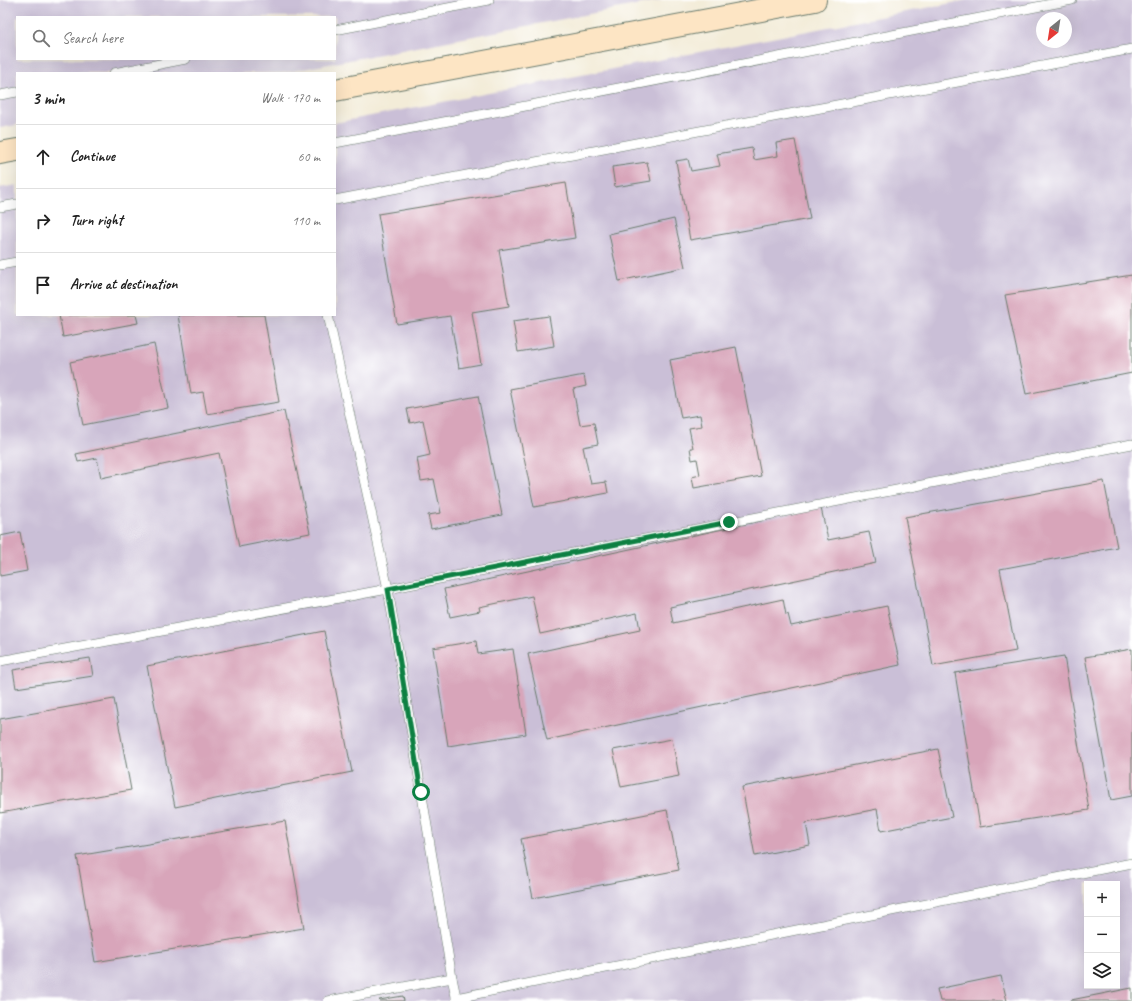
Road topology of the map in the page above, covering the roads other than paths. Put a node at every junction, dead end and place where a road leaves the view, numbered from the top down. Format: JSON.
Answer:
{"nodes":[{"id":1,"x":489,"y":0,"type":"edge"},
{"id":2,"x":815,"y":0,"type":"edge"},
{"id":3,"x":1072,"y":0,"type":"edge"},
{"id":4,"x":336,"y":30,"type":"edge"},
{"id":5,"x":1132,"y":49,"type":"edge"},
{"id":6,"x":181,"y":60,"type":"edge"},
{"id":7,"x":119,"y":72,"type":"edge"},
{"id":8,"x":336,"y":90,"type":"edge"},
{"id":9,"x":16,"y":92,"type":"edge"},
{"id":10,"x":0,"y":95,"type":"edge"},
{"id":11,"x":336,"y":143,"type":"edge"},
{"id":12,"x":16,"y":150,"type":"edge"},
{"id":13,"x":0,"y":154,"type":"edge"},
{"id":14,"x":336,"y":200,"type":"edge"},
{"id":15,"x":16,"y":204,"type":"edge"},
{"id":16,"x":0,"y":207,"type":"edge"},
{"id":17,"x":16,"y":262,"type":"edge"},
{"id":18,"x":0,"y":265,"type":"edge"},
{"id":19,"x":328,"y":316,"type":"edge"},
{"id":20,"x":1132,"y":444,"type":"edge"},
{"id":21,"x":388,"y":589,"type":"junction"},
{"id":22,"x":0,"y":661,"type":"edge"},
{"id":23,"x":1132,"y":863,"type":"edge"},
{"id":24,"x":452,"y":978,"type":"junction"},
{"id":25,"x":457,"y":1000,"type":"edge"},
{"id":26,"x":328,"y":1001,"type":"edge"}],
"edges":[{"from":1,"to":4,"type":"lane"},
{"from":2,"to":8,"type":"street"},
{"from":3,"to":11,"type":"lane"},
{"from":5,"to":14,"type":"lane"},
{"from":6,"to":7,"type":"lane"},
{"from":9,"to":10,"type":"lane"},
{"from":12,"to":13,"type":"street"},
{"from":15,"to":16,"type":"lane"},
{"from":17,"to":18,"type":"lane"},
{"from":19,"to":21,"type":"lane"},
{"from":20,"to":21,"type":"lane"},
{"from":21,"to":22,"type":"lane"},
{"from":21,"to":24,"type":"lane"},
{"from":23,"to":25,"type":"lane"},
{"from":24,"to":25,"type":"lane"},
{"from":24,"to":26,"type":"lane"}]}
